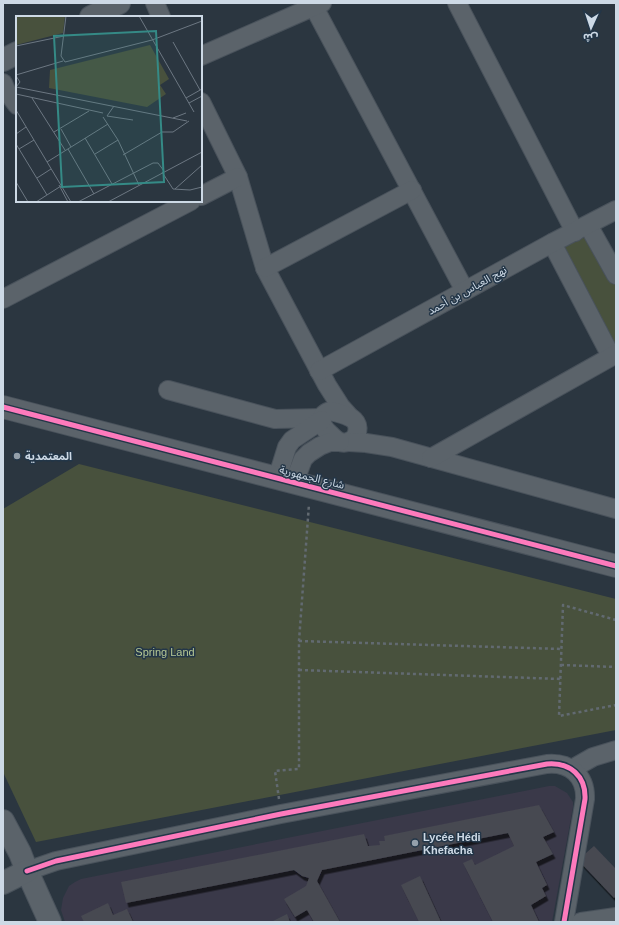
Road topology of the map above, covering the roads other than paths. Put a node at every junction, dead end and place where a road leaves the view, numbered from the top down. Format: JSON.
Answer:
{"nodes":[{"id":1,"x":119,"y":3,"type":"edge"},
{"id":2,"x":155,"y":3,"type":"edge"},
{"id":3,"x":457,"y":3,"type":"edge"},
{"id":4,"x":318,"y":5,"type":"edge"},
{"id":5,"x":92,"y":16,"type":"edge"},
{"id":6,"x":161,"y":16,"type":"edge"},
{"id":7,"x":202,"y":56,"type":"edge"},
{"id":8,"x":3,"y":83,"type":"edge"},
{"id":9,"x":16,"y":104,"type":"edge"},
{"id":10,"x":202,"y":104,"type":"edge"},
{"id":11,"x":238,"y":177,"type":"junction"},
{"id":12,"x":412,"y":190,"type":"junction"},
{"id":13,"x":202,"y":195,"type":"edge"},
{"id":14,"x":189,"y":202,"type":"edge"},
{"id":15,"x":616,"y":210,"type":"edge"},
{"id":16,"x":582,"y":228,"type":"junction"},
{"id":17,"x":552,"y":243,"type":"junction"},
{"id":18,"x":264,"y":268,"type":"junction"},
{"id":19,"x":616,"y":275,"type":"edge"},
{"id":20,"x":465,"y":291,"type":"junction"},
{"id":21,"x":3,"y":299,"type":"edge"},
{"id":22,"x":613,"y":355,"type":"edge"},
{"id":23,"x":323,"y":378,"type":"junction"},
{"id":24,"x":168,"y":390,"type":"dead end"},
{"id":25,"x":3,"y":407,"type":"edge"},
{"id":26,"x":322,"y":418,"type":"junction"},
{"id":27,"x":353,"y":420,"type":"junction"},
{"id":28,"x":344,"y":442,"type":"junction"},
{"id":29,"x":392,"y":447,"type":"junction"},
{"id":30,"x":431,"y":458,"type":"junction"},
{"id":31,"x":294,"y":483,"type":"junction"},
{"id":32,"x":616,"y":509,"type":"edge"},
{"id":33,"x":616,"y":566,"type":"edge"},
{"id":34,"x":616,"y":750,"type":"edge"},
{"id":35,"x":572,"y":769,"type":"junction"},
{"id":36,"x":3,"y":820,"type":"edge"},
{"id":37,"x":27,"y":872,"type":"junction"},
{"id":38,"x":3,"y":882,"type":"edge"},
{"id":39,"x":616,"y":917,"type":"edge"},
{"id":40,"x":50,"y":922,"type":"edge"},
{"id":41,"x":564,"y":922,"type":"edge"},
{"id":42,"x":581,"y":922,"type":"edge"}],
"edges":[{"from":1,"to":5,"type":"street"},
{"from":2,"to":6,"type":"street"},
{"from":3,"to":16,"type":"street"},
{"from":4,"to":7,"type":"street"},
{"from":4,"to":12,"type":"street"},
{"from":8,"to":9,"type":"street"},
{"from":10,"to":11,"type":"street"},
{"from":11,"to":13,"type":"street"},
{"from":11,"to":18,"type":"street"},
{"from":12,"to":18,"type":"street"},
{"from":12,"to":20,"type":"street"},
{"from":14,"to":21,"type":"street"},
{"from":15,"to":16,"type":"street","name":"نهج العباس بن أحمد"},
{"from":16,"to":17,"type":"street","name":"نهج العباس بن أحمد"},
{"from":16,"to":19,"type":"street"},
{"from":17,"to":20,"type":"street","name":"نهج العباس بن أحمد"},
{"from":17,"to":22,"type":"street"},
{"from":18,"to":23,"type":"street"},
{"from":20,"to":23,"type":"street","name":"نهج العباس بن أحمد"},
{"from":22,"to":30,"type":"street"},
{"from":23,"to":26,"type":"street"},
{"from":23,"to":27,"type":"street"},
{"from":24,"to":26,"type":"street"},
{"from":25,"to":31,"type":"street","name":"شارع الجمهورية"},
{"from":26,"to":27,"type":"street"},
{"from":26,"to":28,"type":"street"},
{"from":26,"to":31,"type":"street"},
{"from":27,"to":28,"type":"street"},
{"from":27,"to":29,"type":"street"},
{"from":28,"to":29,"type":"street"},
{"from":28,"to":31,"type":"street"},
{"from":29,"to":30,"type":"street"},
{"from":30,"to":32,"type":"street"},
{"from":31,"to":33,"type":"street","name":"شارع الجمهورية"},
{"from":34,"to":35,"type":"street"},
{"from":35,"to":37,"type":"street"},
{"from":35,"to":41,"type":"street"},
{"from":36,"to":37,"type":"street"},
{"from":37,"to":38,"type":"street"},
{"from":37,"to":40,"type":"street"},
{"from":39,"to":42,"type":"street"}]}
